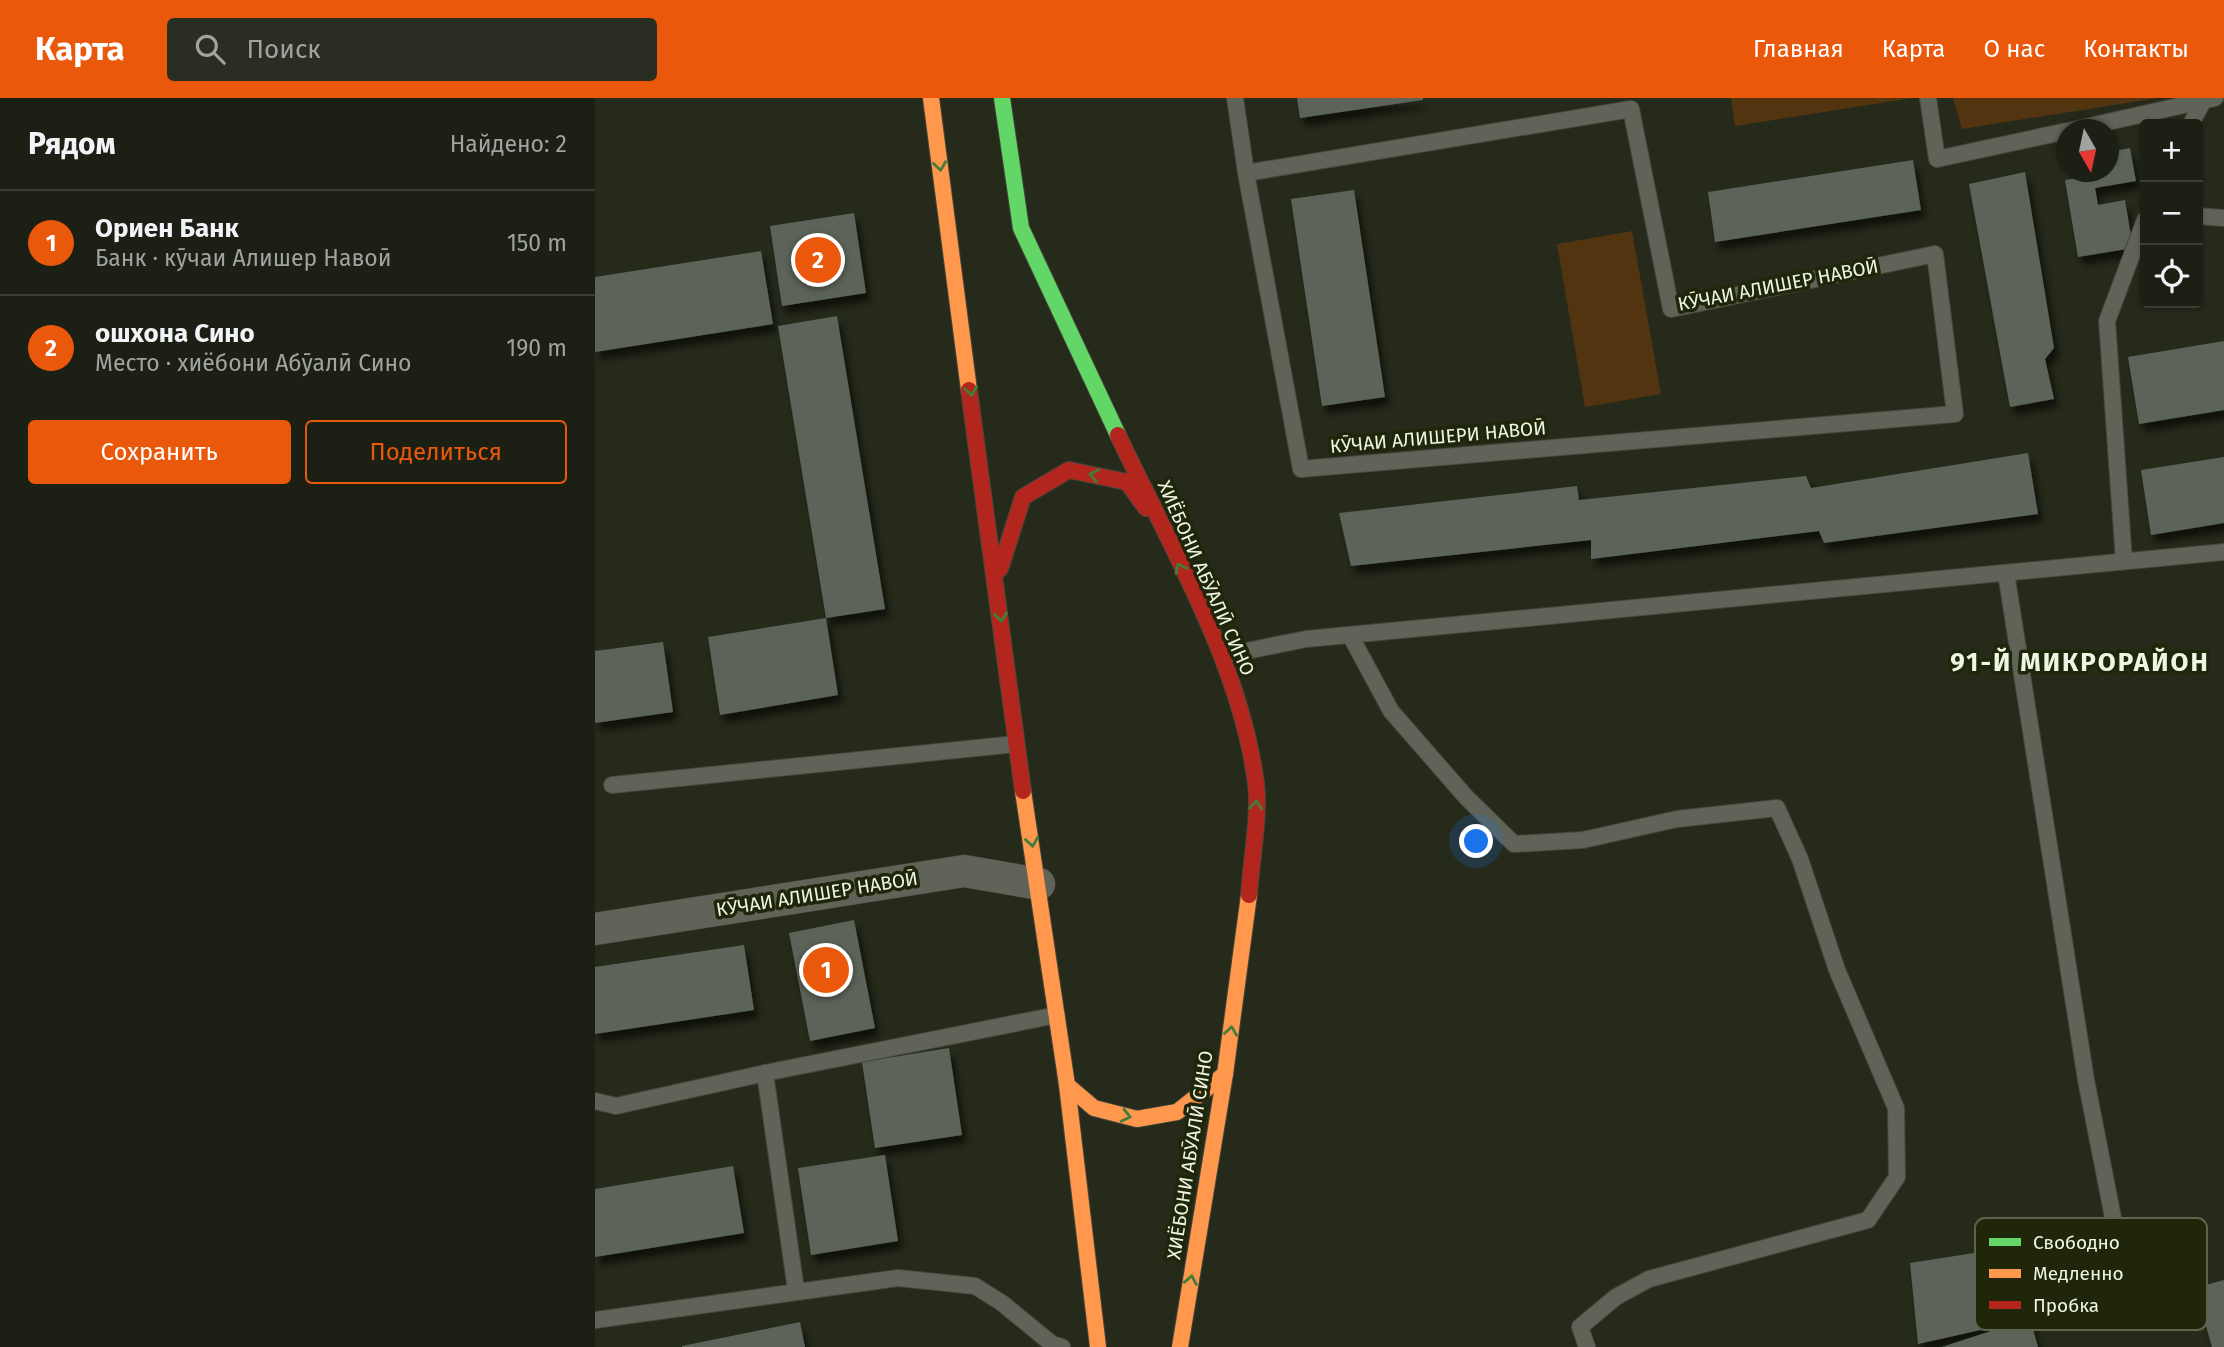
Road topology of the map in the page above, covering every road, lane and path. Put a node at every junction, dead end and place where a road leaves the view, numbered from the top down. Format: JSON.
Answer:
{"nodes":[{"id":1,"x":931,"y":98,"type":"edge"},
{"id":2,"x":1002,"y":98,"type":"edge"},
{"id":3,"x":1235,"y":98,"type":"edge"},
{"id":4,"x":1928,"y":98,"type":"edge"},
{"id":5,"x":2207,"y":99,"type":"edge"},
{"id":6,"x":2119,"y":119,"type":"edge"},
{"id":7,"x":2194,"y":119,"type":"edge"},
{"id":8,"x":2056,"y":133,"type":"edge"},
{"id":9,"x":1246,"y":173,"type":"junction"},
{"id":10,"x":2203,"y":216,"type":"edge"},
{"id":11,"x":2224,"y":218,"type":"edge"},
{"id":12,"x":2140,"y":233,"type":"edge"},
{"id":13,"x":1955,"y":414,"type":"joint"},
{"id":14,"x":1161,"y":529,"type":"junction"},
{"id":15,"x":2224,"y":552,"type":"edge"},
{"id":16,"x":2124,"y":561,"type":"junction"},
{"id":17,"x":2006,"y":573,"type":"junction"},
{"id":18,"x":997,"y":578,"type":"junction"},
{"id":19,"x":1350,"y":635,"type":"junction"},
{"id":20,"x":1222,"y":656,"type":"junction"},
{"id":21,"x":1016,"y":744,"type":"junction"},
{"id":22,"x":612,"y":785,"type":"dead end"},
{"id":23,"x":1039,"y":884,"type":"junction"},
{"id":24,"x":595,"y":929,"type":"edge"},
{"id":25,"x":1056,"y":1015,"type":"junction"},
{"id":26,"x":765,"y":1073,"type":"junction"},
{"id":27,"x":1225,"y":1074,"type":"junction"},
{"id":28,"x":1067,"y":1085,"type":"junction"},
{"id":29,"x":595,"y":1101,"type":"edge"},
{"id":30,"x":2113,"y":1218,"type":"edge"},
{"id":31,"x":796,"y":1290,"type":"junction"},
{"id":32,"x":595,"y":1320,"type":"edge"},
{"id":33,"x":1057,"y":1346,"type":"edge"},
{"id":34,"x":1032,"y":1347,"type":"edge"},
{"id":35,"x":1098,"y":1347,"type":"edge"},
{"id":36,"x":1180,"y":1347,"type":"edge"},
{"id":37,"x":1587,"y":1347,"type":"edge"}],
"edges":[{"from":1,"to":18,"type":"main road","one_way":true},
{"from":2,"to":14,"type":"main road","name":"ХИЁБОНИ АБӮАЛӢ СИНО"},
{"from":3,"to":9,"type":"lane","name":"КӮЧАИ АЛИШЕРИ НАВОӢ"},
{"from":4,"to":8,"type":"lane"},
{"from":5,"to":6,"type":"lane"},
{"from":5,"to":7,"type":"lane"},
{"from":9,"to":13,"type":"lane","name":"КӮЧАИ АЛИШЕРИ НАВОӢ"},
{"from":9,"to":13,"type":"lane","name":"КӮЧАИ АЛИШЕР НАВОӢ"},
{"from":10,"to":11,"type":"lane"},
{"from":12,"to":16,"type":"lane"},
{"from":14,"to":18,"type":"main road","one_way":true},
{"from":20,"to":14,"type":"main road","name":"ХИЁБОНИ АБӮАЛӢ СИНО","one_way":true},
{"from":15,"to":16,"type":"lane"},
{"from":16,"to":17,"type":"lane"},
{"from":17,"to":19,"type":"lane"},
{"from":17,"to":30,"type":"lane"},
{"from":18,"to":21,"type":"main road","one_way":true},
{"from":19,"to":20,"type":"lane"},
{"from":19,"to":37,"type":"lane"},
{"from":27,"to":20,"type":"main road","name":"ХИЁБОНИ АБӮАЛӢ СИНО","one_way":true},
{"from":21,"to":22,"type":"lane"},
{"from":21,"to":23,"type":"main road","one_way":true},
{"from":23,"to":24,"type":"street","name":"КӮЧАИ АЛИШЕР НАВОӢ"},
{"from":23,"to":25,"type":"main road"},
{"from":25,"to":26,"type":"lane"},
{"from":25,"to":28,"type":"main road"},
{"from":26,"to":29,"type":"lane"},
{"from":26,"to":31,"type":"lane"},
{"from":28,"to":27,"type":"main road","one_way":true},
{"from":36,"to":27,"type":"main road","name":"ХИЁБОНИ АБӮАЛӢ СИНО","one_way":true},
{"from":28,"to":35,"type":"main road"},
{"from":31,"to":32,"type":"lane"},
{"from":31,"to":33,"type":"lane"},
{"from":33,"to":34,"type":"lane"}]}
